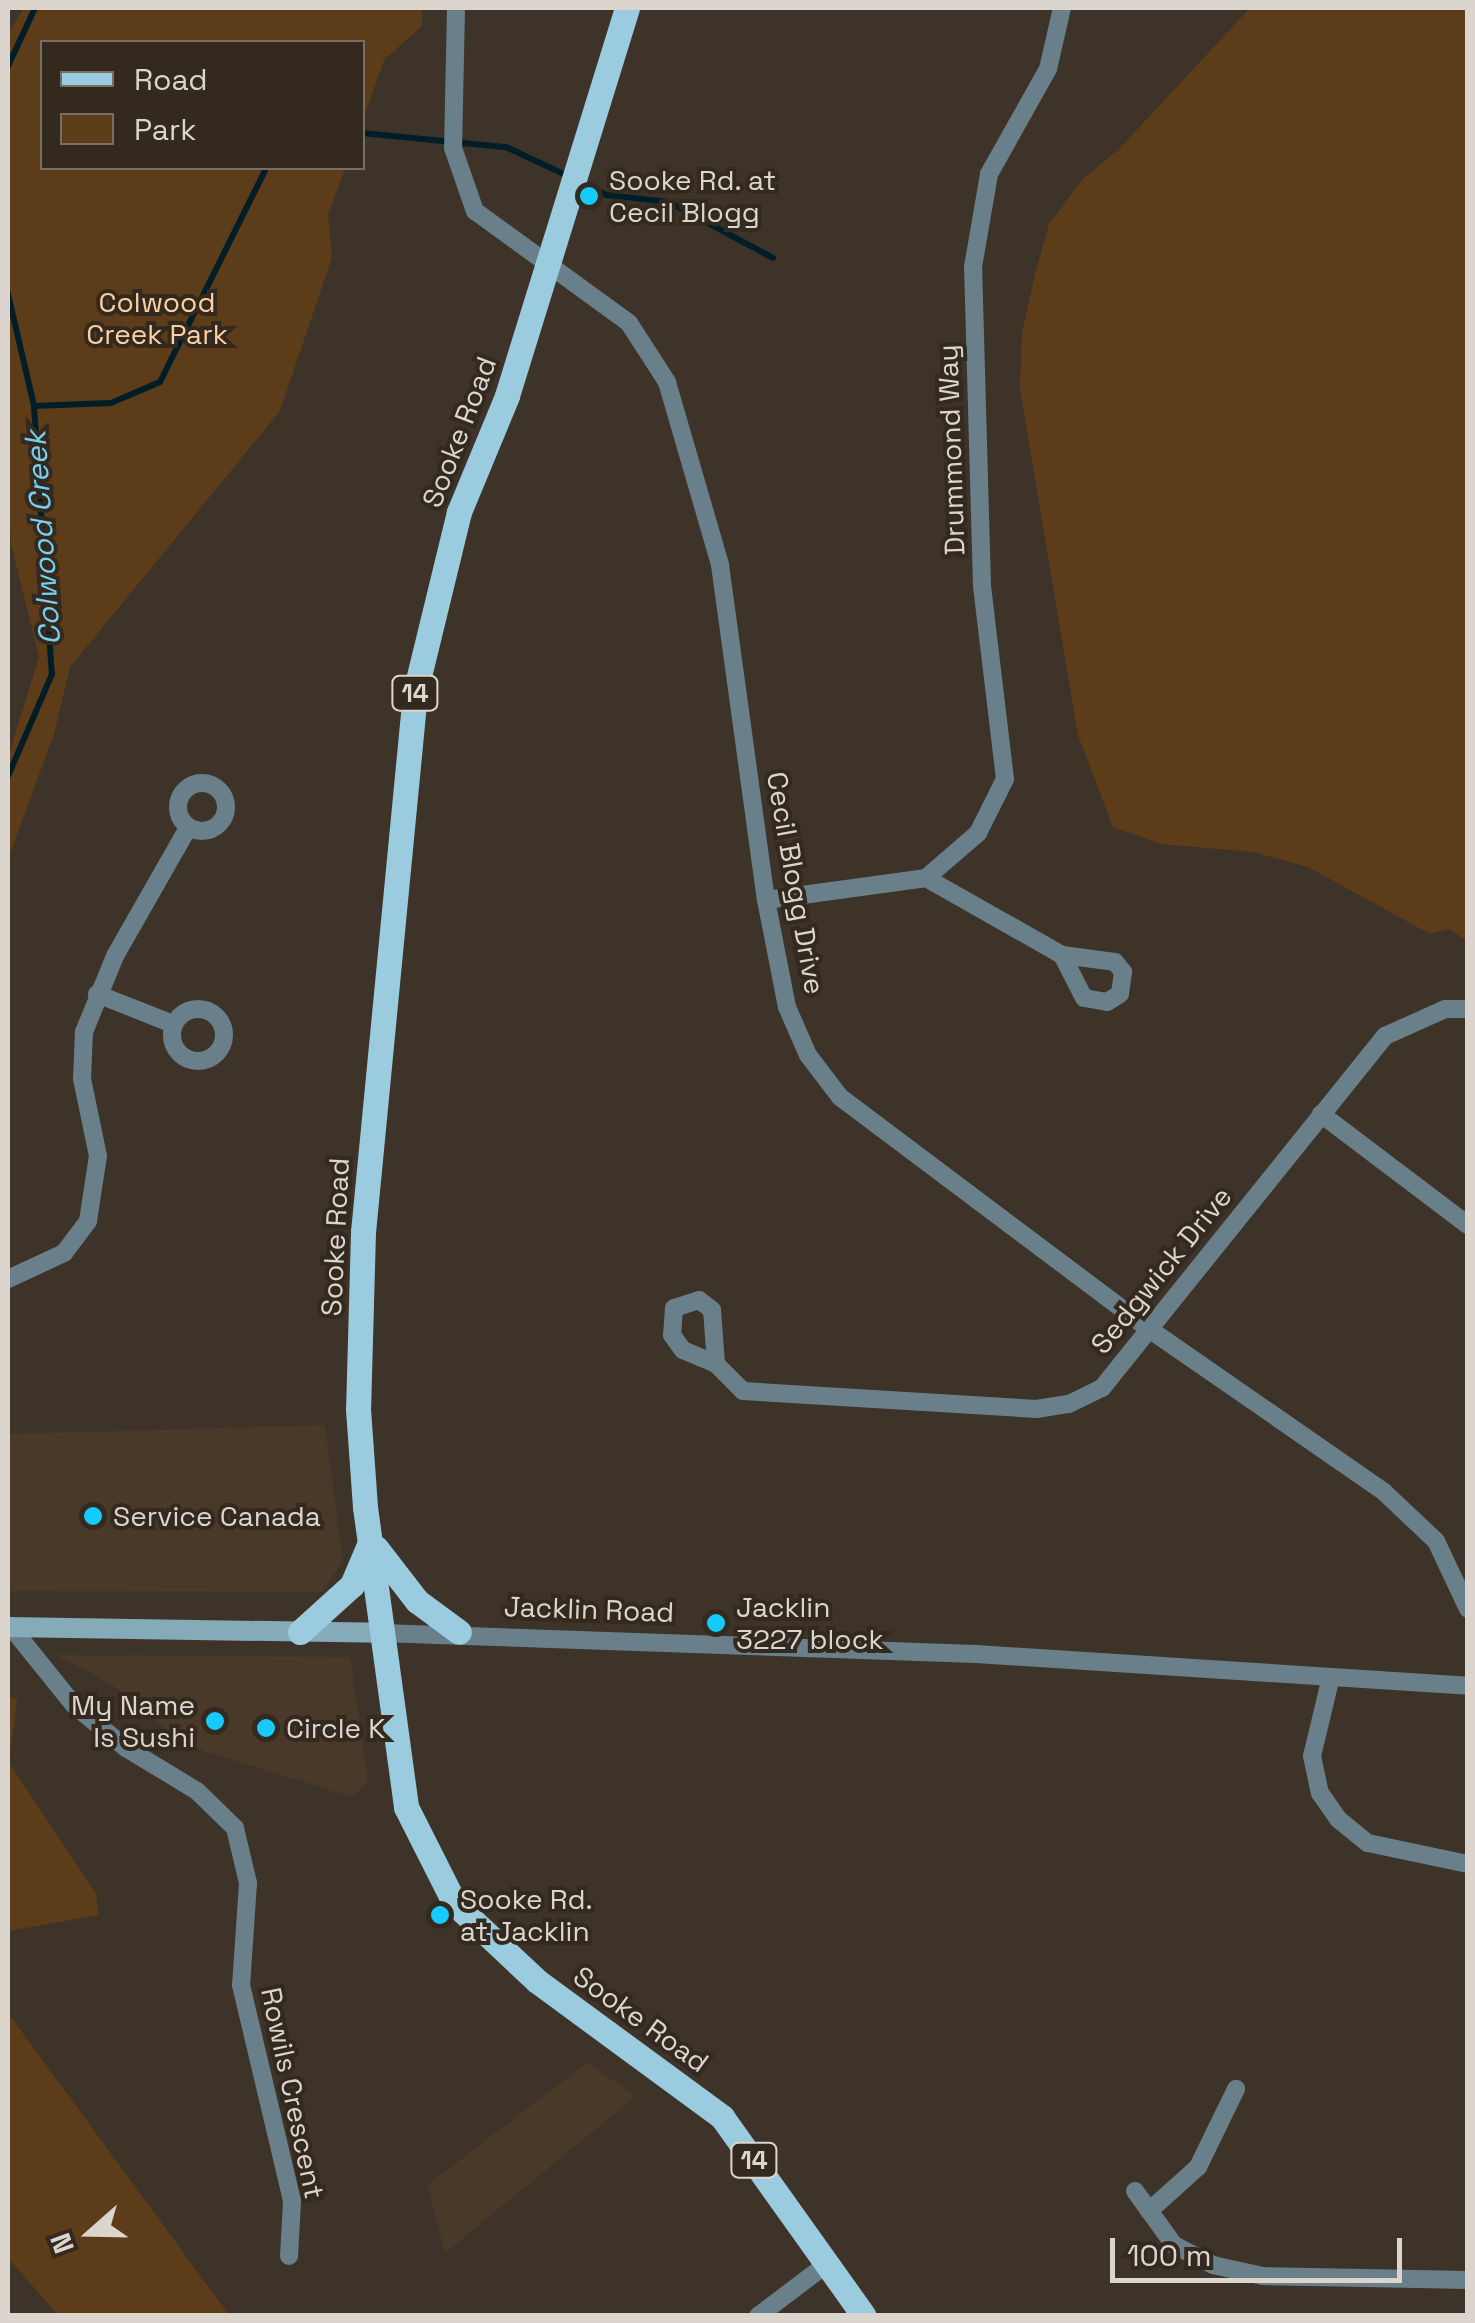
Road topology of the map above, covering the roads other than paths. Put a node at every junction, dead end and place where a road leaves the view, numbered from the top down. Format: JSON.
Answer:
{"nodes":[{"id":1,"x":456,"y":8,"type":"edge"},
{"id":2,"x":628,"y":8,"type":"edge"},
{"id":3,"x":1062,"y":8,"type":"edge"},
{"id":4,"x":547,"y":268,"type":"junction"},
{"id":5,"x":188,"y":828,"type":"dead end"},
{"id":6,"x":926,"y":878,"type":"junction"},
{"id":7,"x":766,"y":900,"type":"junction"},
{"id":8,"x":1062,"y":956,"type":"dead end"},
{"id":9,"x":96,"y":994,"type":"junction"},
{"id":10,"x":1468,"y":1009,"type":"edge"},
{"id":11,"x":173,"y":1024,"type":"dead end"},
{"id":12,"x":1321,"y":1114,"type":"junction"},
{"id":13,"x":1468,"y":1225,"type":"edge"},
{"id":14,"x":8,"y":1279,"type":"edge"},
{"id":15,"x":1149,"y":1328,"type":"junction"},
{"id":16,"x":716,"y":1364,"type":"dead end"},
{"id":17,"x":371,"y":1540,"type":"junction"},
{"id":18,"x":1468,"y":1608,"type":"edge"},
{"id":19,"x":9,"y":1627,"type":"edge"},
{"id":20,"x":300,"y":1632,"type":"junction"},
{"id":21,"x":459,"y":1632,"type":"junction"},
{"id":22,"x":381,"y":1633,"type":"junction"},
{"id":23,"x":1330,"y":1677,"type":"junction"},
{"id":24,"x":1468,"y":1686,"type":"edge"},
{"id":25,"x":1468,"y":1864,"type":"edge"},
{"id":26,"x":1236,"y":2089,"type":"dead end"},
{"id":27,"x":1134,"y":2192,"type":"dead end"},
{"id":28,"x":1149,"y":2211,"type":"junction"},
{"id":29,"x":289,"y":2256,"type":"dead end"},
{"id":30,"x":828,"y":2263,"type":"junction"},
{"id":31,"x":1468,"y":2280,"type":"edge"},
{"id":32,"x":758,"y":2316,"type":"edge"},
{"id":33,"x":864,"y":2316,"type":"edge"}],
"edges":[{"from":1,"to":4,"type":"street","name":"Cecil Blogg Drive"},
{"from":2,"to":4,"type":"main road","name":"Sooke Road","number":"14"},
{"from":3,"to":6,"type":"street","name":"Drummond Way"},
{"from":4,"to":7,"type":"street","name":"Cecil Blogg Drive"},
{"from":4,"to":17,"type":"main road","name":"Sooke Road","number":"14"},
{"from":5,"to":9,"type":"street"},
{"from":6,"to":7,"type":"street"},
{"from":6,"to":8,"type":"street"},
{"from":7,"to":15,"type":"street","name":"Cecil Blogg Drive"},
{"from":9,"to":11,"type":"street"},
{"from":9,"to":14,"type":"street"},
{"from":10,"to":12,"type":"street","name":"Sedgwick Drive"},
{"from":12,"to":13,"type":"street"},
{"from":12,"to":15,"type":"street","name":"Sedgwick Drive"},
{"from":15,"to":16,"type":"street","name":"Sedgwick Drive"},
{"from":15,"to":18,"type":"street","name":"Cecil Blogg Drive"},
{"from":17,"to":20,"type":"main road"},
{"from":17,"to":21,"type":"main road"},
{"from":17,"to":22,"type":"main road","name":"Sooke Road","number":"14"},
{"from":19,"to":20,"type":"main road","name":"Jacklin Road"},
{"from":19,"to":29,"type":"street","name":"Rowils Crescent"},
{"from":20,"to":22,"type":"main road","name":"Jacklin Road"},
{"from":21,"to":22,"type":"street","name":"Jacklin Road"},
{"from":21,"to":23,"type":"street","name":"Jacklin Road"},
{"from":22,"to":30,"type":"main road","name":"Sooke Road","number":"14"},
{"from":23,"to":24,"type":"street","name":"Jacklin Road"},
{"from":23,"to":25,"type":"street"},
{"from":26,"to":28,"type":"street"},
{"from":27,"to":28,"type":"street"},
{"from":28,"to":31,"type":"street"},
{"from":30,"to":32,"type":"street"},
{"from":30,"to":33,"type":"main road","name":"Sooke Road","number":"14"}]}
